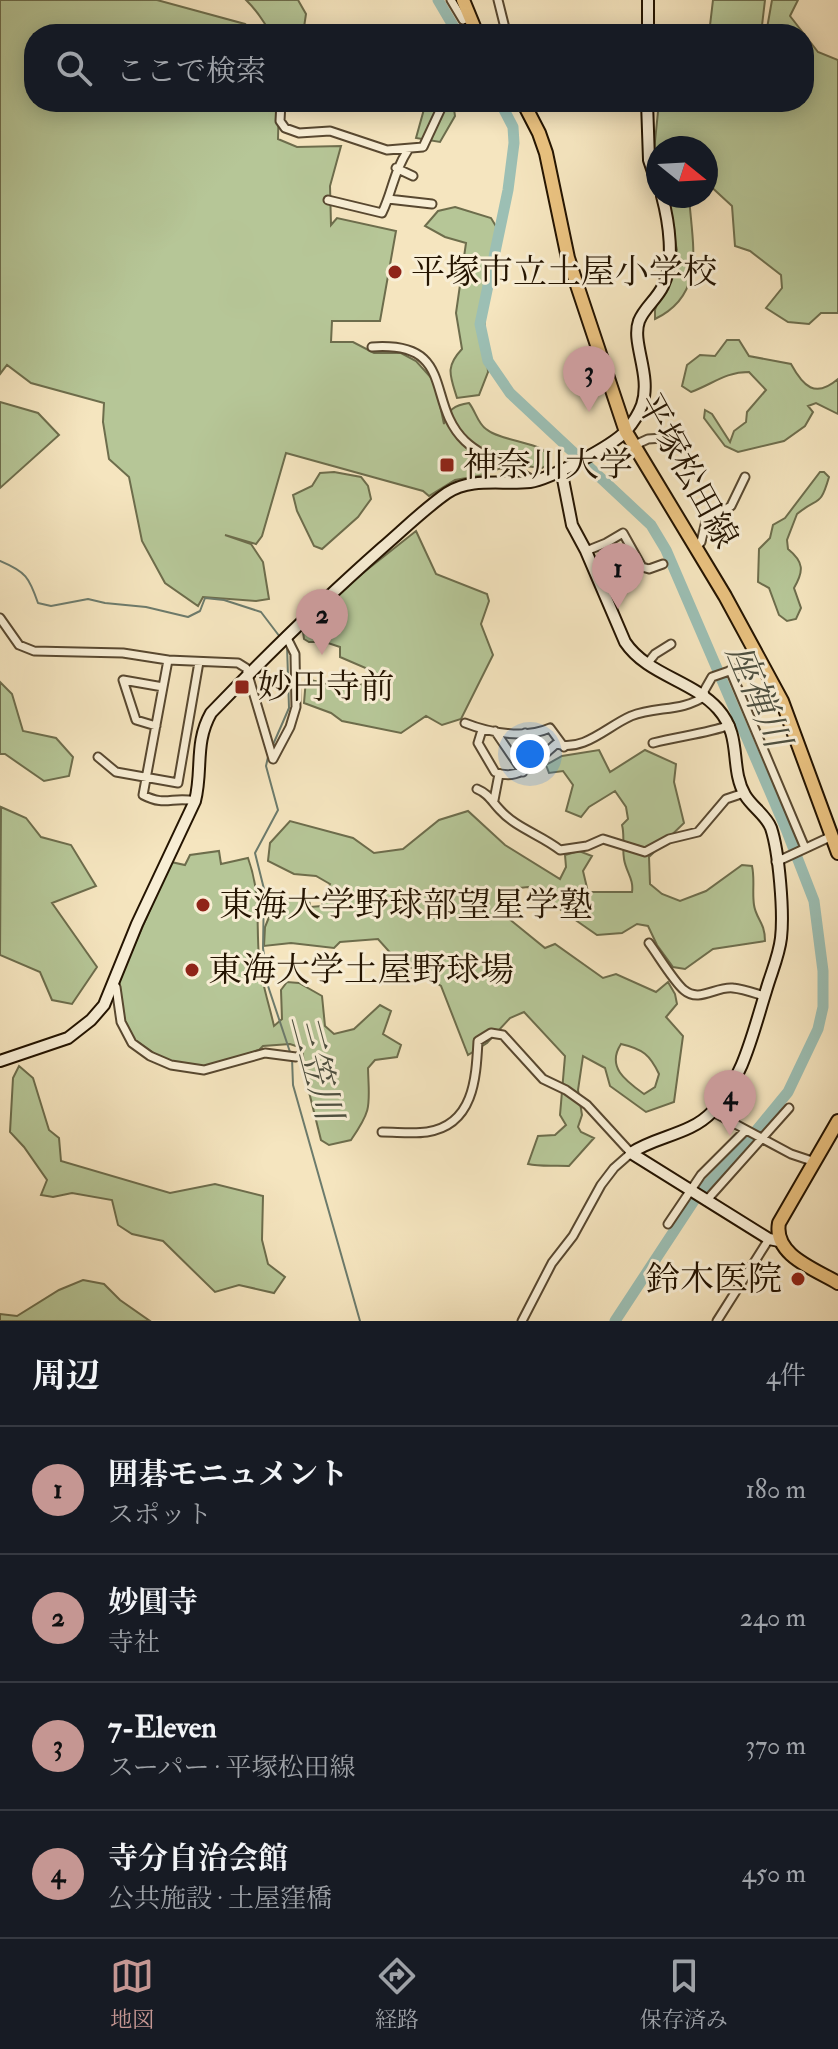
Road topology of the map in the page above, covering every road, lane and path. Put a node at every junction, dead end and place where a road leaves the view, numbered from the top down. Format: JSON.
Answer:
{"nodes":[{"id":1,"x":451,"y":0,"type":"edge"},
{"id":2,"x":463,"y":0,"type":"edge"},
{"id":3,"x":498,"y":0,"type":"edge"},
{"id":4,"x":648,"y":0,"type":"edge"},
{"id":5,"x":470,"y":18,"type":"junction"},
{"id":6,"x":473,"y":24,"type":"edge"},
{"id":7,"x":504,"y":24,"type":"edge"},
{"id":8,"x":648,"y":24,"type":"edge"},
{"id":9,"x":280,"y":112,"type":"edge"},
{"id":10,"x":440,"y":112,"type":"edge"},
{"id":11,"x":528,"y":112,"type":"edge"},
{"id":12,"x":647,"y":112,"type":"edge"},
{"id":13,"x":648,"y":136,"type":"edge"},
{"id":14,"x":408,"y":150,"type":"junction"},
{"id":15,"x":396,"y":168,"type":"junction"},
{"id":16,"x":413,"y":176,"type":"dead end"},
{"id":17,"x":388,"y":199,"type":"junction"},
{"id":18,"x":328,"y":200,"type":"dead end"},
{"id":19,"x":432,"y":204,"type":"dead end"},
{"id":20,"x":664,"y":208,"type":"edge"},
{"id":21,"x":372,"y":347,"type":"dead end"},
{"id":22,"x":626,"y":432,"type":"junction"},
{"id":23,"x":679,"y":437,"type":"dead end"},
{"id":24,"x":635,"y":445,"type":"junction"},
{"id":25,"x":561,"y":469,"type":"junction"},
{"id":26,"x":745,"y":477,"type":"dead end"},
{"id":27,"x":534,"y":481,"type":"junction"},
{"id":28,"x":696,"y":547,"type":"junction"},
{"id":29,"x":586,"y":551,"type":"junction"},
{"id":30,"x":663,"y":564,"type":"dead end"},
{"id":31,"x":0,"y":618,"type":"edge"},
{"id":32,"x":283,"y":639,"type":"junction"},
{"id":33,"x":671,"y":644,"type":"dead end"},
{"id":34,"x":168,"y":660,"type":"junction"},
{"id":35,"x":761,"y":660,"type":"junction"},
{"id":36,"x":199,"y":662,"type":"junction"},
{"id":37,"x":647,"y":664,"type":"junction"},
{"id":38,"x":728,"y":670,"type":"junction"},
{"id":39,"x":248,"y":675,"type":"junction"},
{"id":40,"x":163,"y":687,"type":"junction"},
{"id":41,"x":705,"y":696,"type":"junction"},
{"id":42,"x":465,"y":723,"type":"dead end"},
{"id":43,"x":730,"y":725,"type":"junction"},
{"id":44,"x":156,"y":726,"type":"junction"},
{"id":45,"x":482,"y":730,"type":"junction"},
{"id":46,"x":495,"y":731,"type":"junction"},
{"id":47,"x":525,"y":733,"type":"junction"},
{"id":48,"x":653,"y":743,"type":"dead end"},
{"id":49,"x":564,"y":747,"type":"junction"},
{"id":50,"x":98,"y":757,"type":"dead end"},
{"id":51,"x":541,"y":757,"type":"junction"},
{"id":52,"x":523,"y":772,"type":"junction"},
{"id":53,"x":499,"y":774,"type":"junction"},
{"id":54,"x":147,"y":777,"type":"junction"},
{"id":55,"x":477,"y":789,"type":"dead end"},
{"id":56,"x":744,"y":793,"type":"junction"},
{"id":57,"x":494,"y":800,"type":"junction"},
{"id":58,"x":195,"y":801,"type":"junction"},
{"id":59,"x":836,"y":837,"type":"edge"},
{"id":60,"x":804,"y":849,"type":"junction"},
{"id":61,"x":838,"y":853,"type":"edge"},
{"id":62,"x":776,"y":862,"type":"junction"},
{"id":63,"x":649,"y":943,"type":"dead end"},
{"id":64,"x":113,"y":985,"type":"junction"},
{"id":65,"x":764,"y":996,"type":"junction"},
{"id":66,"x":296,"y":1057,"type":"dead end"},
{"id":67,"x":0,"y":1061,"type":"edge"},
{"id":68,"x":789,"y":1108,"type":"dead end"},
{"id":69,"x":713,"y":1112,"type":"junction"},
{"id":70,"x":838,"y":1121,"type":"edge"},
{"id":71,"x":746,"y":1130,"type":"junction"},
{"id":72,"x":382,"y":1132,"type":"dead end"},
{"id":73,"x":763,"y":1139,"type":"junction"},
{"id":74,"x":631,"y":1153,"type":"junction"},
{"id":75,"x":815,"y":1162,"type":"junction"},
{"id":76,"x":691,"y":1191,"type":"junction"},
{"id":77,"x":706,"y":1201,"type":"junction"},
{"id":78,"x":668,"y":1224,"type":"dead end"},
{"id":79,"x":774,"y":1240,"type":"junction"},
{"id":80,"x":838,"y":1283,"type":"edge"},
{"id":81,"x":522,"y":1321,"type":"edge"},
{"id":82,"x":717,"y":1321,"type":"edge"}],
"edges":[{"from":1,"to":5,"type":"street"},
{"from":2,"to":5,"type":"main road"},
{"from":3,"to":7,"type":"street"},
{"from":4,"to":8,"type":"street"},
{"from":5,"to":6,"type":"main road"},
{"from":9,"to":14,"type":"street"},
{"from":10,"to":14,"type":"street"},
{"from":11,"to":22,"type":"main road","name":"平塚松田線"},
{"from":12,"to":13,"type":"street"},
{"from":14,"to":15,"type":"street"},
{"from":15,"to":16,"type":"street"},
{"from":15,"to":17,"type":"street"},
{"from":17,"to":18,"type":"street"},
{"from":17,"to":19,"type":"street"},
{"from":20,"to":22,"type":"street"},
{"from":21,"to":27,"type":"street"},
{"from":22,"to":24,"type":"main road","name":"平塚松田線"},
{"from":22,"to":25,"type":"street"},
{"from":23,"to":24,"type":"street"},
{"from":24,"to":28,"type":"main road","name":"平塚松田線"},
{"from":25,"to":27,"type":"street"},
{"from":25,"to":29,"type":"street"},
{"from":26,"to":28,"type":"street"},
{"from":27,"to":32,"type":"street"},
{"from":28,"to":35,"type":"main road","name":"平塚松田線"},
{"from":29,"to":30,"type":"street"},
{"from":29,"to":37,"type":"street"},
{"from":31,"to":34,"type":"street"},
{"from":32,"to":39,"type":"street"},
{"from":32,"to":39,"type":"street"},
{"from":33,"to":37,"type":"street"},
{"from":34,"to":36,"type":"street"},
{"from":34,"to":40,"type":"street"},
{"from":35,"to":38,"type":"street"},
{"from":35,"to":59,"type":"main road","name":"平塚松田線"},
{"from":36,"to":39,"type":"street"},
{"from":36,"to":54,"type":"street"},
{"from":37,"to":41,"type":"street"},
{"from":38,"to":41,"type":"street"},
{"from":38,"to":60,"type":"street"},
{"from":39,"to":58,"type":"street"},
{"from":40,"to":44,"type":"street"},
{"from":40,"to":44,"type":"street"},
{"from":41,"to":43,"type":"street"},
{"from":41,"to":49,"type":"street"},
{"from":42,"to":45,"type":"street"},
{"from":43,"to":48,"type":"street"},
{"from":43,"to":56,"type":"street"},
{"from":44,"to":54,"type":"street"},
{"from":45,"to":46,"type":"street"},
{"from":45,"to":53,"type":"street"},
{"from":46,"to":47,"type":"street"},
{"from":46,"to":52,"type":"street"},
{"from":47,"to":49,"type":"street"},
{"from":47,"to":51,"type":"street"},
{"from":49,"to":51,"type":"street"},
{"from":50,"to":54,"type":"street"},
{"from":51,"to":52,"type":"street"},
{"from":52,"to":53,"type":"street"},
{"from":53,"to":57,"type":"street"},
{"from":54,"to":58,"type":"street"},
{"from":55,"to":57,"type":"street"},
{"from":56,"to":57,"type":"street"},
{"from":56,"to":62,"type":"street"},
{"from":58,"to":64,"type":"street"},
{"from":59,"to":60,"type":"street"},
{"from":59,"to":61,"type":"main road","name":"平塚松田線"},
{"from":60,"to":62,"type":"street"},
{"from":62,"to":65,"type":"street"},
{"from":63,"to":65,"type":"street"},
{"from":64,"to":66,"type":"street"},
{"from":64,"to":67,"type":"street"},
{"from":65,"to":69,"type":"street"},
{"from":68,"to":73,"type":"street"},
{"from":69,"to":71,"type":"street"},
{"from":69,"to":74,"type":"street"},
{"from":70,"to":75,"type":"main road"},
{"from":71,"to":73,"type":"street"},
{"from":71,"to":76,"type":"street"},
{"from":72,"to":74,"type":"street"},
{"from":73,"to":75,"type":"street"},
{"from":73,"to":77,"type":"street"},
{"from":74,"to":76,"type":"street"},
{"from":74,"to":81,"type":"street"},
{"from":75,"to":79,"type":"main road"},
{"from":76,"to":77,"type":"street"},
{"from":76,"to":78,"type":"street"},
{"from":77,"to":79,"type":"street"},
{"from":79,"to":80,"type":"main road"},
{"from":79,"to":82,"type":"street"}]}
